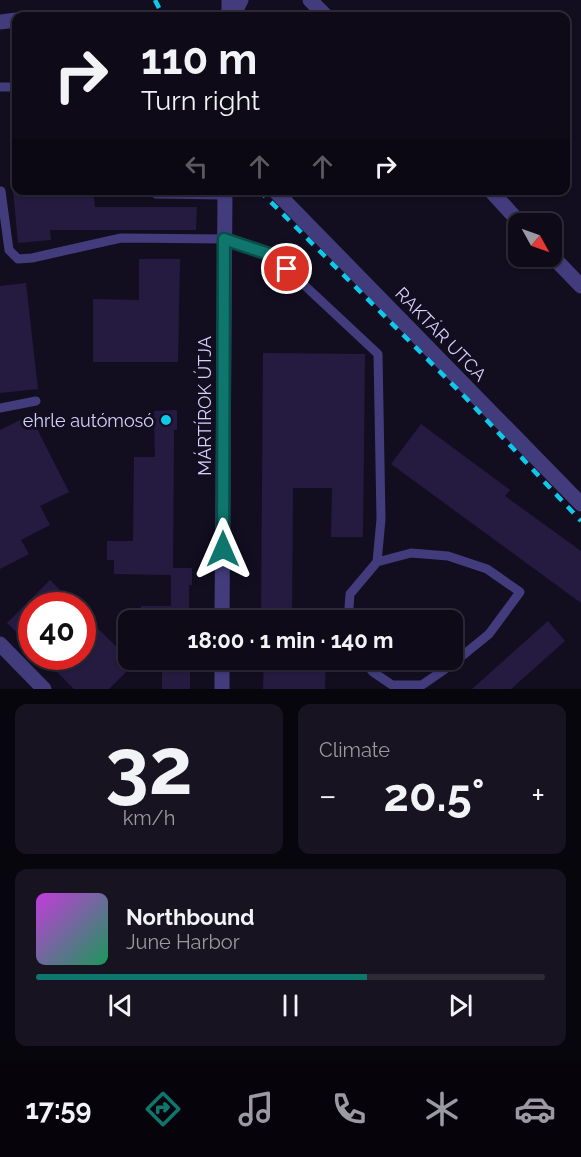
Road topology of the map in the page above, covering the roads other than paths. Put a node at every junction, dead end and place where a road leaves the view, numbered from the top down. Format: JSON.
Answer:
{"nodes":[{"id":1,"x":310,"y":0,"type":"edge"},
{"id":2,"x":322,"y":12,"type":"edge"},
{"id":3,"x":1,"y":191,"type":"edge"},
{"id":4,"x":225,"y":195,"type":"edge"},
{"id":5,"x":279,"y":195,"type":"edge"},
{"id":6,"x":495,"y":195,"type":"edge"},
{"id":7,"x":511,"y":213,"type":"edge"},
{"id":8,"x":224,"y":239,"type":"junction"},
{"id":9,"x":562,"y":266,"type":"edge"},
{"id":10,"x":581,"y":286,"type":"edge"},
{"id":11,"x":36,"y":401,"type":"dead end"},
{"id":12,"x":0,"y":408,"type":"edge"},
{"id":13,"x":581,"y":504,"type":"edge"},
{"id":14,"x":377,"y":562,"type":"junction"},
{"id":15,"x":222,"y":610,"type":"edge"},
{"id":16,"x":349,"y":610,"type":"edge"},
{"id":17,"x":0,"y":644,"type":"edge"},
{"id":18,"x":463,"y":655,"type":"edge"},
{"id":19,"x":222,"y":670,"type":"edge"},
{"id":20,"x":371,"y":670,"type":"edge"},
{"id":21,"x":444,"y":670,"type":"edge"},
{"id":22,"x":44,"y":689,"type":"edge"},
{"id":23,"x":222,"y":689,"type":"edge"}],
"edges":[{"from":1,"to":2,"type":"street"},
{"from":3,"to":8,"type":"lane"},
{"from":4,"to":8,"type":"street","name":"MÁRTÍROK ÚTJA"},
{"from":5,"to":13,"type":"street","name":"RAKTÁR UTCA"},
{"from":6,"to":7,"type":"street"},
{"from":8,"to":14,"type":"lane"},
{"from":8,"to":15,"type":"street","name":"MÁRTÍROK ÚTJA"},
{"from":9,"to":10,"type":"street"},
{"from":11,"to":12,"type":"lane"},
{"from":14,"to":16,"type":"lane"},
{"from":14,"to":18,"type":"lane"},
{"from":17,"to":22,"type":"street"},
{"from":19,"to":23,"type":"street"},
{"from":20,"to":21,"type":"lane"}]}
